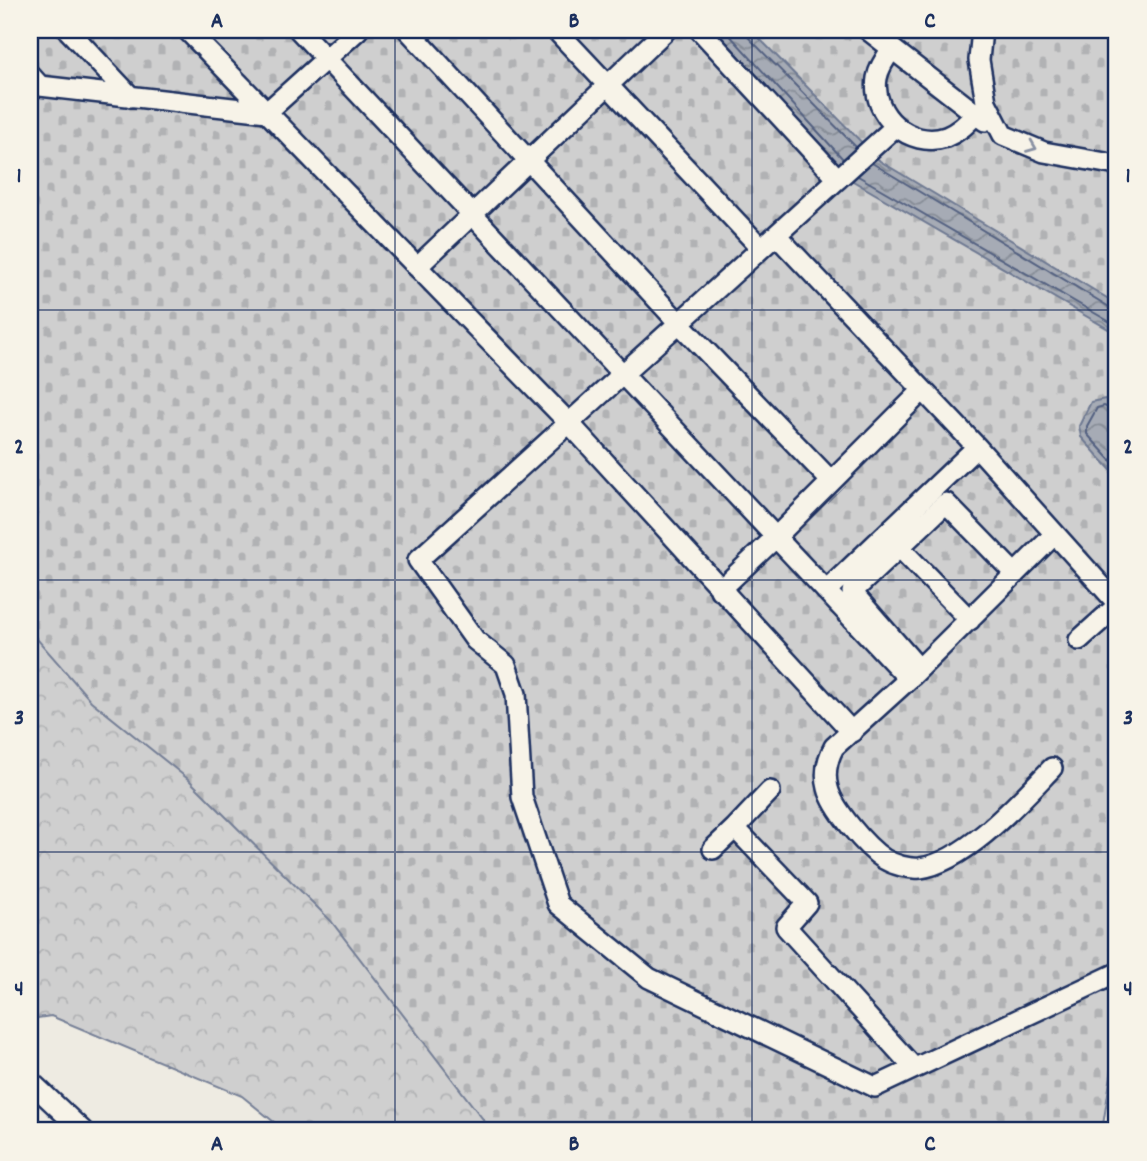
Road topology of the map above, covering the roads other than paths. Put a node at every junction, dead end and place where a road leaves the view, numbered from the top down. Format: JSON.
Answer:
{"nodes":[{"id":1,"x":68,"y":30,"type":"edge"},
{"id":2,"x":187,"y":30,"type":"edge"},
{"id":3,"x":299,"y":30,"type":"edge"},
{"id":4,"x":358,"y":30,"type":"edge"},
{"id":5,"x":408,"y":30,"type":"edge"},
{"id":6,"x":556,"y":30,"type":"edge"},
{"id":7,"x":666,"y":30,"type":"edge"},
{"id":8,"x":700,"y":30,"type":"edge"},
{"id":9,"x":868,"y":30,"type":"edge"},
{"id":10,"x":982,"y":30,"type":"edge"},
{"id":11,"x":892,"y":49,"type":"junction"},
{"id":12,"x":326,"y":59,"type":"junction"},
{"id":13,"x":30,"y":75,"type":"edge"},
{"id":14,"x":608,"y":85,"type":"junction"},
{"id":15,"x":131,"y":97,"type":"junction"},
{"id":16,"x":267,"y":112,"type":"junction"},
{"id":17,"x":976,"y":114,"type":"junction"},
{"id":18,"x":895,"y":127,"type":"junction"},
{"id":19,"x":1003,"y":135,"type":"junction"},
{"id":20,"x":529,"y":161,"type":"junction"},
{"id":21,"x":1117,"y":166,"type":"edge"},
{"id":22,"x":838,"y":178,"type":"junction"},
{"id":23,"x":472,"y":215,"type":"junction"},
{"id":24,"x":768,"y":242,"type":"junction"},
{"id":25,"x":416,"y":267,"type":"junction"},
{"id":26,"x":679,"y":323,"type":"junction"},
{"id":27,"x":622,"y":374,"type":"junction"},
{"id":28,"x":923,"y":390,"type":"junction"},
{"id":29,"x":569,"y":422,"type":"junction"},
{"id":30,"x":977,"y":447,"type":"junction"},
{"id":31,"x":831,"y":481,"type":"junction"},
{"id":32,"x":1055,"y":534,"type":"junction"},
{"id":33,"x":776,"y":537,"type":"junction"},
{"id":34,"x":899,"y":547,"type":"junction"},
{"id":35,"x":1015,"y":574,"type":"junction"},
{"id":36,"x":720,"y":590,"type":"junction"},
{"id":37,"x":826,"y":591,"type":"junction"},
{"id":38,"x":1117,"y":605,"type":"edge"},
{"id":39,"x":970,"y":620,"type":"junction"},
{"id":40,"x":1079,"y":640,"type":"dead end"},
{"id":41,"x":914,"y":674,"type":"junction"},
{"id":42,"x":852,"y":732,"type":"junction"},
{"id":43,"x":1052,"y":768,"type":"dead end"},
{"id":44,"x":770,"y":791,"type":"dead end"},
{"id":45,"x":735,"y":828,"type":"junction"},
{"id":46,"x":713,"y":849,"type":"dead end"},
{"id":47,"x":1117,"y":973,"type":"edge"},
{"id":48,"x":914,"y":1068,"type":"junction"},
{"id":49,"x":30,"y":1089,"type":"edge"},
{"id":50,"x":83,"y":1131,"type":"edge"}],
"edges":[{"from":1,"to":15,"type":"street"},
{"from":2,"to":16,"type":"street"},
{"from":3,"to":12,"type":"street"},
{"from":4,"to":12,"type":"street"},
{"from":5,"to":20,"type":"street"},
{"from":6,"to":14,"type":"street"},
{"from":7,"to":14,"type":"street"},
{"from":8,"to":22,"type":"street"},
{"from":9,"to":11,"type":"street"},
{"from":10,"to":19,"type":"street"},
{"from":11,"to":17,"type":"street"},
{"from":11,"to":18,"type":"street"},
{"from":12,"to":16,"type":"street"},
{"from":12,"to":23,"type":"street"},
{"from":13,"to":15,"type":"street"},
{"from":14,"to":20,"type":"street"},
{"from":14,"to":24,"type":"street"},
{"from":15,"to":16,"type":"street"},
{"from":16,"to":25,"type":"street"},
{"from":17,"to":18,"type":"street"},
{"from":17,"to":19,"type":"street"},
{"from":18,"to":22,"type":"street"},
{"from":19,"to":21,"type":"street","one_way":true},
{"from":20,"to":23,"type":"street"},
{"from":20,"to":26,"type":"street"},
{"from":22,"to":24,"type":"street"},
{"from":23,"to":25,"type":"street"},
{"from":23,"to":27,"type":"street"},
{"from":24,"to":26,"type":"street"},
{"from":24,"to":28,"type":"street"},
{"from":25,"to":29,"type":"street"},
{"from":26,"to":27,"type":"street"},
{"from":26,"to":31,"type":"street"},
{"from":27,"to":29,"type":"street"},
{"from":27,"to":33,"type":"street"},
{"from":28,"to":30,"type":"street"},
{"from":28,"to":31,"type":"street"},
{"from":29,"to":36,"type":"street"},
{"from":29,"to":48,"type":"street"},
{"from":30,"to":32,"type":"street"},
{"from":30,"to":37,"type":"street"},
{"from":31,"to":33,"type":"street"},
{"from":32,"to":35,"type":"street"},
{"from":32,"to":38,"type":"street"},
{"from":33,"to":36,"type":"street"},
{"from":33,"to":37,"type":"street"},
{"from":34,"to":35,"type":"street"},
{"from":34,"to":39,"type":"street"},
{"from":34,"to":41,"type":"street"},
{"from":35,"to":39,"type":"street"},
{"from":36,"to":42,"type":"street"},
{"from":37,"to":41,"type":"street"},
{"from":38,"to":40,"type":"street"},
{"from":39,"to":41,"type":"street"},
{"from":41,"to":42,"type":"street"},
{"from":42,"to":43,"type":"street"},
{"from":44,"to":45,"type":"street"},
{"from":45,"to":46,"type":"street"},
{"from":45,"to":48,"type":"street"},
{"from":47,"to":48,"type":"street"},
{"from":49,"to":50,"type":"street"}]}
